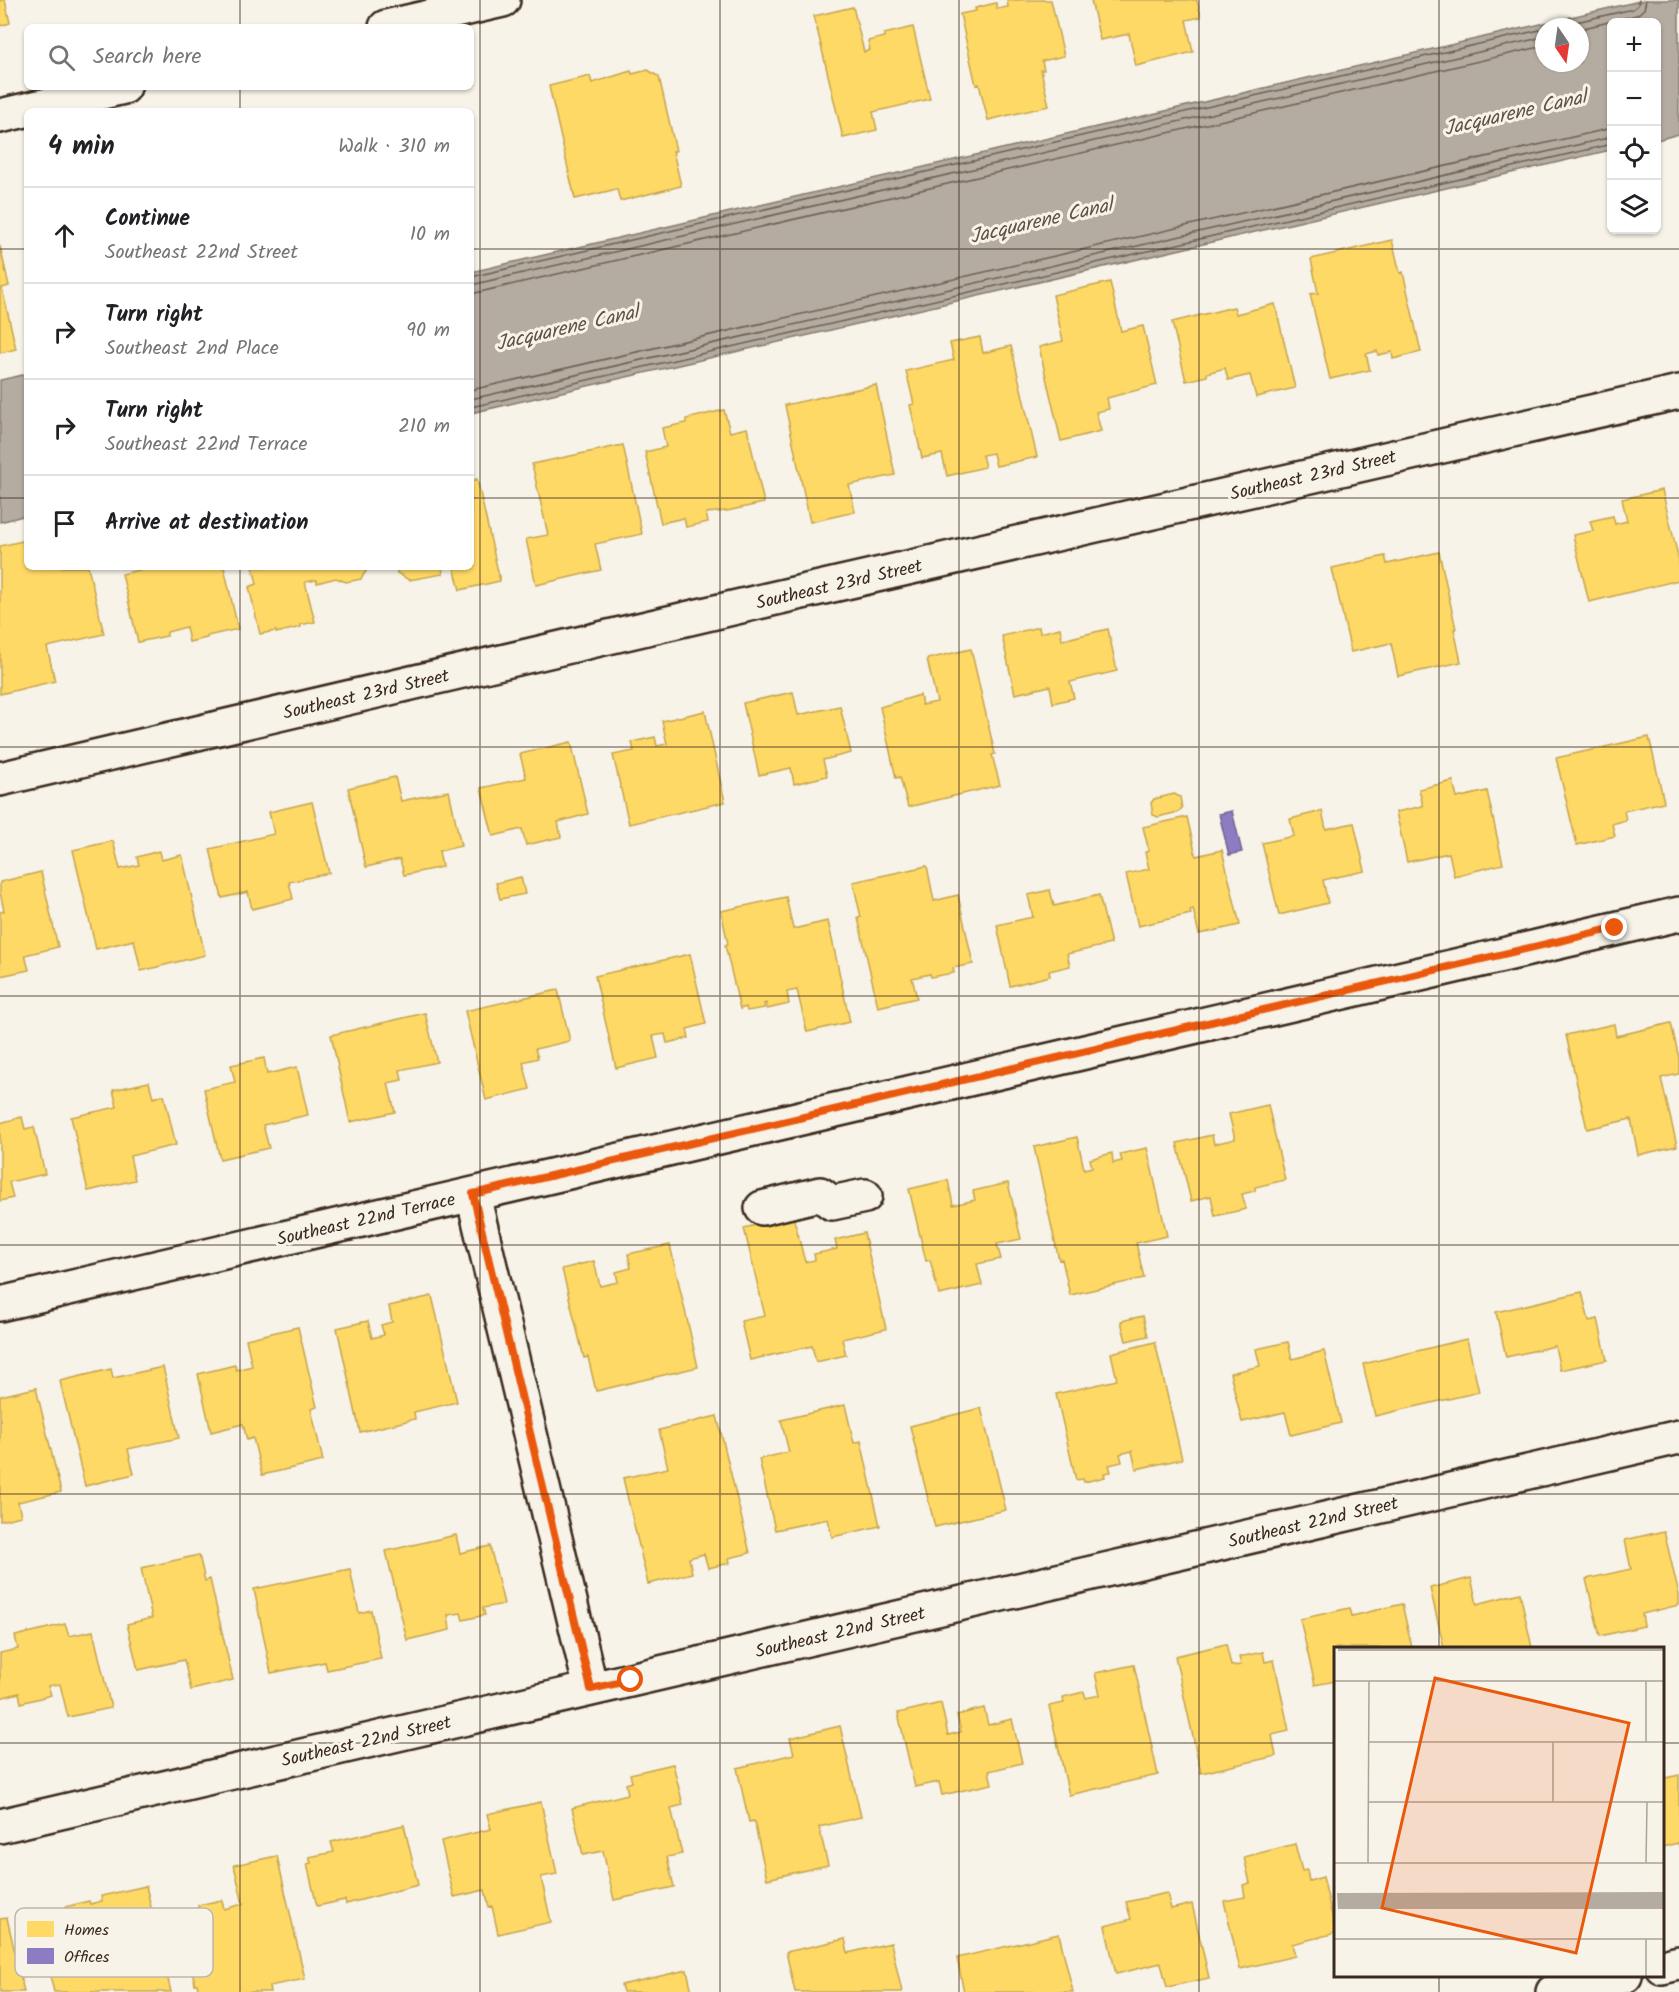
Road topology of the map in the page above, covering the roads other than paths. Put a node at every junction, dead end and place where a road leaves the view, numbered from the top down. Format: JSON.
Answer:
{"nodes":[{"id":1,"x":503,"y":0,"type":"edge"},
{"id":2,"x":399,"y":24,"type":"edge"},
{"id":3,"x":111,"y":90,"type":"edge"},
{"id":4,"x":34,"y":108,"type":"edge"},
{"id":5,"x":24,"y":110,"type":"edge"},
{"id":6,"x":0,"y":116,"type":"edge"},
{"id":7,"x":1679,"y":392,"type":"edge"},
{"id":8,"x":0,"y":779,"type":"edge"},
{"id":9,"x":1679,"y":914,"type":"edge"},
{"id":10,"x":473,"y":1194,"type":"junction"},
{"id":11,"x":865,"y":1196,"type":"dead end"},
{"id":12,"x":762,"y":1208,"type":"dead end"},
{"id":13,"x":0,"y":1304,"type":"edge"},
{"id":14,"x":1679,"y":1437,"type":"edge"},
{"id":15,"x":591,"y":1689,"type":"junction"},
{"id":16,"x":0,"y":1826,"type":"edge"},
{"id":17,"x":1679,"y":1963,"type":"edge"},
{"id":18,"x":1664,"y":1967,"type":"edge"},
{"id":19,"x":1620,"y":1977,"type":"edge"},
{"id":20,"x":1553,"y":1992,"type":"edge"}],
"edges":[{"from":1,"to":2,"type":"street"},
{"from":3,"to":4,"type":"street"},
{"from":5,"to":6,"type":"street"},
{"from":7,"to":8,"type":"street","name":"Southeast 23rd Street"},
{"from":9,"to":10,"type":"street","name":"Southeast 22nd Terrace"},
{"from":10,"to":13,"type":"street","name":"Southeast 22nd Terrace"},
{"from":10,"to":15,"type":"street"},
{"from":11,"to":12,"type":"street"},
{"from":14,"to":15,"type":"street","name":"Southeast 22nd Street"},
{"from":15,"to":16,"type":"street","name":"Southeast 22nd Street"},
{"from":17,"to":18,"type":"street"},
{"from":19,"to":20,"type":"street"}]}
